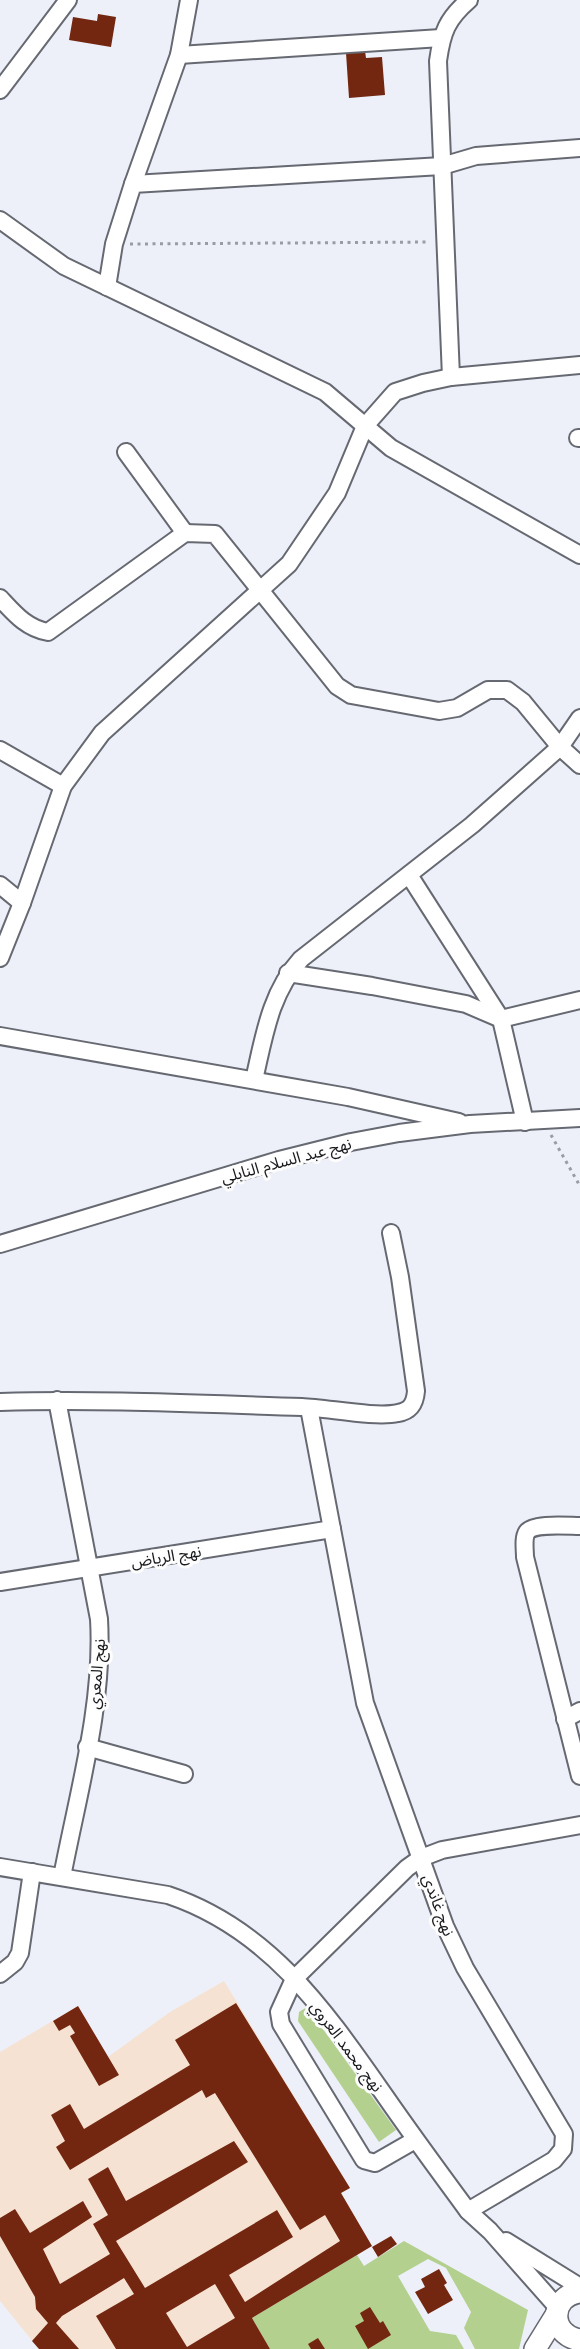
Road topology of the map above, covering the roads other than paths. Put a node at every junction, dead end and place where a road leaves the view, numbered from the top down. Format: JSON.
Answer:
{"nodes":[{"id":1,"x":68,"y":0,"type":"edge"},
{"id":2,"x":189,"y":0,"type":"edge"},
{"id":3,"x":467,"y":1,"type":"edge"},
{"id":4,"x":441,"y":38,"type":"junction"},
{"id":5,"x":180,"y":55,"type":"junction"},
{"id":6,"x":0,"y":90,"type":"edge"},
{"id":7,"x":580,"y":148,"type":"edge"},
{"id":8,"x":442,"y":166,"type":"junction"},
{"id":9,"x":133,"y":184,"type":"junction"},
{"id":10,"x":0,"y":220,"type":"edge"},
{"id":11,"x":107,"y":287,"type":"junction"},
{"id":12,"x":580,"y":365,"type":"edge"},
{"id":13,"x":451,"y":378,"type":"junction"},
{"id":14,"x":365,"y":426,"type":"junction"},
{"id":15,"x":126,"y":452,"type":"dead end"},
{"id":16,"x":185,"y":533,"type":"junction"},
{"id":17,"x":580,"y":555,"type":"edge"},
{"id":18,"x":259,"y":590,"type":"junction"},
{"id":19,"x":0,"y":598,"type":"edge"},
{"id":20,"x":580,"y":718,"type":"edge"},
{"id":21,"x":560,"y":747,"type":"junction"},
{"id":22,"x":0,"y":750,"type":"edge"},
{"id":23,"x":580,"y":765,"type":"edge"},
{"id":24,"x":63,"y":786,"type":"junction"},
{"id":25,"x":408,"y":875,"type":"junction"},
{"id":26,"x":0,"y":885,"type":"edge"},
{"id":27,"x":22,"y":903,"type":"junction"},
{"id":28,"x":0,"y":958,"type":"edge"},
{"id":29,"x":288,"y":973,"type":"junction"},
{"id":30,"x":580,"y":1000,"type":"edge"},
{"id":31,"x":501,"y":1019,"type":"junction"},
{"id":32,"x":0,"y":1036,"type":"edge"},
{"id":33,"x":254,"y":1080,"type":"junction"},
{"id":34,"x":580,"y":1118,"type":"edge"},
{"id":35,"x":525,"y":1122,"type":"junction"},
{"id":36,"x":470,"y":1124,"type":"junction"},
{"id":37,"x":391,"y":1233,"type":"dead end"},
{"id":38,"x":0,"y":1244,"type":"edge"},
{"id":39,"x":57,"y":1400,"type":"junction"},
{"id":40,"x":0,"y":1402,"type":"edge"},
{"id":41,"x":309,"y":1408,"type":"junction"},
{"id":42,"x":580,"y":1526,"type":"edge"},
{"id":43,"x":332,"y":1529,"type":"junction"},
{"id":44,"x":88,"y":1569,"type":"junction"},
{"id":45,"x":0,"y":1582,"type":"edge"},
{"id":46,"x":573,"y":1715,"type":"edge"},
{"id":47,"x":87,"y":1747,"type":"junction"},
{"id":48,"x":184,"y":1774,"type":"dead end"},
{"id":49,"x":580,"y":1776,"type":"edge"},
{"id":50,"x":580,"y":1825,"type":"edge"},
{"id":51,"x":422,"y":1858,"type":"junction"},
{"id":52,"x":0,"y":1867,"type":"edge"},
{"id":53,"x":32,"y":1872,"type":"junction"},
{"id":54,"x":62,"y":1877,"type":"junction"},
{"id":55,"x":0,"y":1974,"type":"edge"},
{"id":56,"x":294,"y":1979,"type":"junction"},
{"id":57,"x":415,"y":2140,"type":"junction"},
{"id":58,"x":468,"y":2211,"type":"junction"},
{"id":59,"x":490,"y":2231,"type":"junction"},
{"id":60,"x":580,"y":2290,"type":"edge"},
{"id":61,"x":557,"y":2312,"type":"junction"},
{"id":62,"x":580,"y":2342,"type":"edge"},
{"id":63,"x":535,"y":2349,"type":"edge"},
{"id":64,"x":573,"y":2349,"type":"edge"}],
"edges":[{"from":1,"to":6,"type":"street"},
{"from":2,"to":5,"type":"street"},
{"from":3,"to":4,"type":"street"},
{"from":4,"to":5,"type":"street"},
{"from":4,"to":8,"type":"street"},
{"from":5,"to":9,"type":"street"},
{"from":7,"to":8,"type":"street"},
{"from":8,"to":9,"type":"street"},
{"from":8,"to":13,"type":"street"},
{"from":9,"to":11,"type":"street"},
{"from":10,"to":11,"type":"street"},
{"from":11,"to":14,"type":"street"},
{"from":12,"to":13,"type":"street"},
{"from":13,"to":14,"type":"street"},
{"from":14,"to":17,"type":"street"},
{"from":14,"to":18,"type":"street"},
{"from":15,"to":16,"type":"street"},
{"from":16,"to":18,"type":"street"},
{"from":16,"to":19,"type":"street"},
{"from":18,"to":21,"type":"street"},
{"from":18,"to":24,"type":"street"},
{"from":20,"to":21,"type":"street"},
{"from":21,"to":23,"type":"street"},
{"from":21,"to":25,"type":"street"},
{"from":22,"to":24,"type":"street"},
{"from":24,"to":27,"type":"street"},
{"from":25,"to":29,"type":"street"},
{"from":25,"to":31,"type":"street"},
{"from":26,"to":27,"type":"street"},
{"from":27,"to":28,"type":"street"},
{"from":29,"to":31,"type":"street"},
{"from":29,"to":33,"type":"street"},
{"from":30,"to":31,"type":"street"},
{"from":31,"to":35,"type":"street"},
{"from":32,"to":33,"type":"street"},
{"from":33,"to":36,"type":"street"},
{"from":34,"to":35,"type":"street","name":"نهج عبد السلام النابلي"},
{"from":35,"to":36,"type":"street","name":"نهج عبد السلام النابلي"},
{"from":36,"to":38,"type":"street","name":"نهج عبد السلام النابلي"},
{"from":37,"to":41,"type":"street"},
{"from":39,"to":40,"type":"street"},
{"from":39,"to":41,"type":"street"},
{"from":39,"to":44,"type":"street","name":"نهج المعري"},
{"from":41,"to":43,"type":"street","name":"نهج غاندي"},
{"from":42,"to":46,"type":"street"},
{"from":43,"to":44,"type":"street","name":"نهج الرياض"},
{"from":43,"to":51,"type":"street","name":"نهج غاندي"},
{"from":44,"to":45,"type":"street","name":"نهج الرياض"},
{"from":44,"to":47,"type":"street","name":"نهج المعري"},
{"from":46,"to":49,"type":"street"},
{"from":47,"to":48,"type":"street"},
{"from":47,"to":54,"type":"street","name":"نهج المعري"},
{"from":50,"to":51,"type":"street"},
{"from":51,"to":56,"type":"street"},
{"from":51,"to":58,"type":"street","name":"نهج غاندي"},
{"from":52,"to":53,"type":"street","name":"نهج محمد العروي"},
{"from":53,"to":54,"type":"street","name":"نهج محمد العروي"},
{"from":53,"to":55,"type":"street"},
{"from":54,"to":56,"type":"street","name":"نهج محمد العروي"},
{"from":56,"to":57,"type":"street","name":"نهج محمد العروي"},
{"from":56,"to":57,"type":"street"},
{"from":57,"to":58,"type":"street","name":"نهج محمد العروي"},
{"from":58,"to":59,"type":"street","name":"نهج محمد العروي"},
{"from":59,"to":60,"type":"street"},
{"from":59,"to":61,"type":"street","name":"نهج محمد العروي"},
{"from":60,"to":61,"type":"main road"},
{"from":61,"to":62,"type":"main road"},
{"from":61,"to":63,"type":"main road"},
{"from":62,"to":64,"type":"main road"}]}
